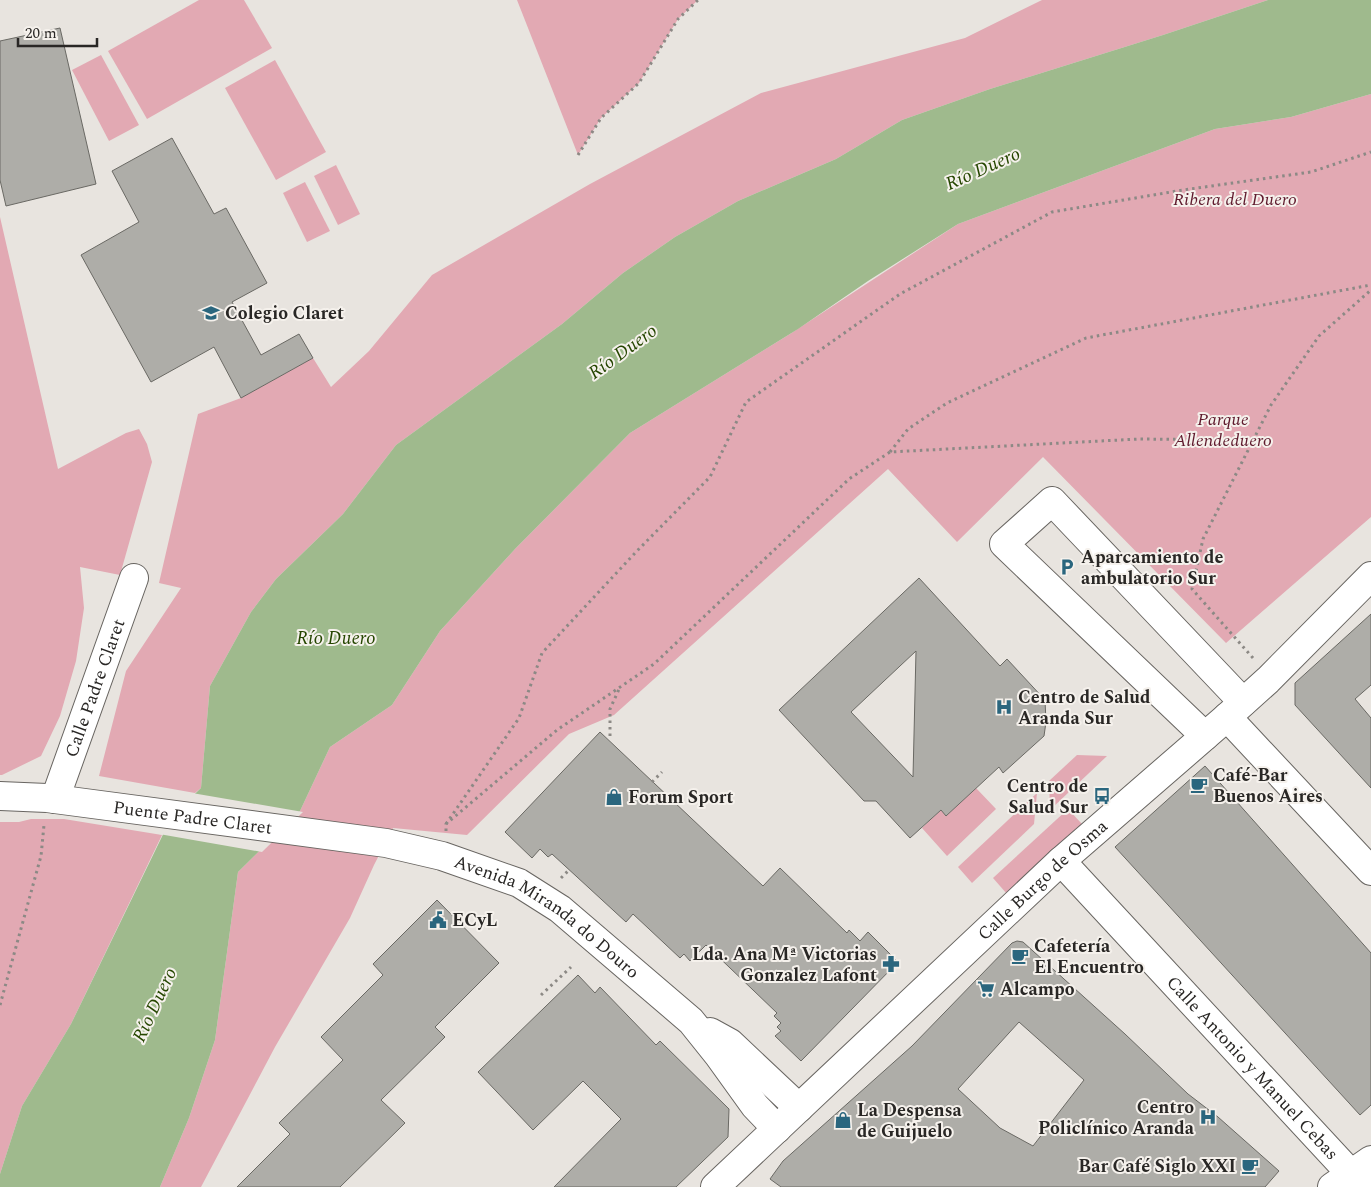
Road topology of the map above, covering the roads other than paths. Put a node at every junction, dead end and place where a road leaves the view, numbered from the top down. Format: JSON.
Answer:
{"nodes":[{"id":1,"x":1371,"y":576,"type":"edge"},
{"id":2,"x":134,"y":578,"type":"dead end"},
{"id":3,"x":1235,"y":710,"type":"junction"},
{"id":4,"x":1205,"y":736,"type":"junction"},
{"id":5,"x":0,"y":796,"type":"edge"},
{"id":6,"x":51,"y":798,"type":"junction"},
{"id":7,"x":386,"y":843,"type":"joint"},
{"id":8,"x":1062,"y":861,"type":"junction"},
{"id":9,"x":1371,"y":871,"type":"edge"},
{"id":10,"x":691,"y":1021,"type":"junction"},
{"id":11,"x":799,"y":1108,"type":"junction"},
{"id":12,"x":777,"y":1129,"type":"junction"},
{"id":13,"x":1354,"y":1177,"type":"edge"},
{"id":14,"x":715,"y":1187,"type":"edge"}],
"edges":[{"from":1,"to":3,"type":"street","name":"Calle Burgo de Osma"},
{"from":2,"to":6,"type":"street","name":"Calle Padre Claret"},
{"from":3,"to":4,"type":"street","name":"Calle Burgo de Osma"},
{"from":3,"to":4,"type":"street"},
{"from":3,"to":9,"type":"street"},
{"from":4,"to":8,"type":"street","name":"Calle Burgo de Osma"},
{"from":5,"to":6,"type":"street","name":"Puente Padre Claret"},
{"from":6,"to":7,"type":"street","name":"Puente Padre Claret"},
{"from":7,"to":10,"type":"street","name":"Avenida Miranda do Douro"},
{"from":8,"to":11,"type":"street","name":"Calle Burgo de Osma"},
{"from":8,"to":13,"type":"street","name":"Calle Antonio y Manuel Cebas"},
{"from":10,"to":11,"type":"street","name":"Avenida Miranda do Douro"},
{"from":10,"to":12,"type":"street","name":"Avenida Miranda do Douro"},
{"from":11,"to":12,"type":"street","name":"Calle Burgo de Osma"},
{"from":12,"to":14,"type":"street","name":"Calle Burgo de Osma"}]}
